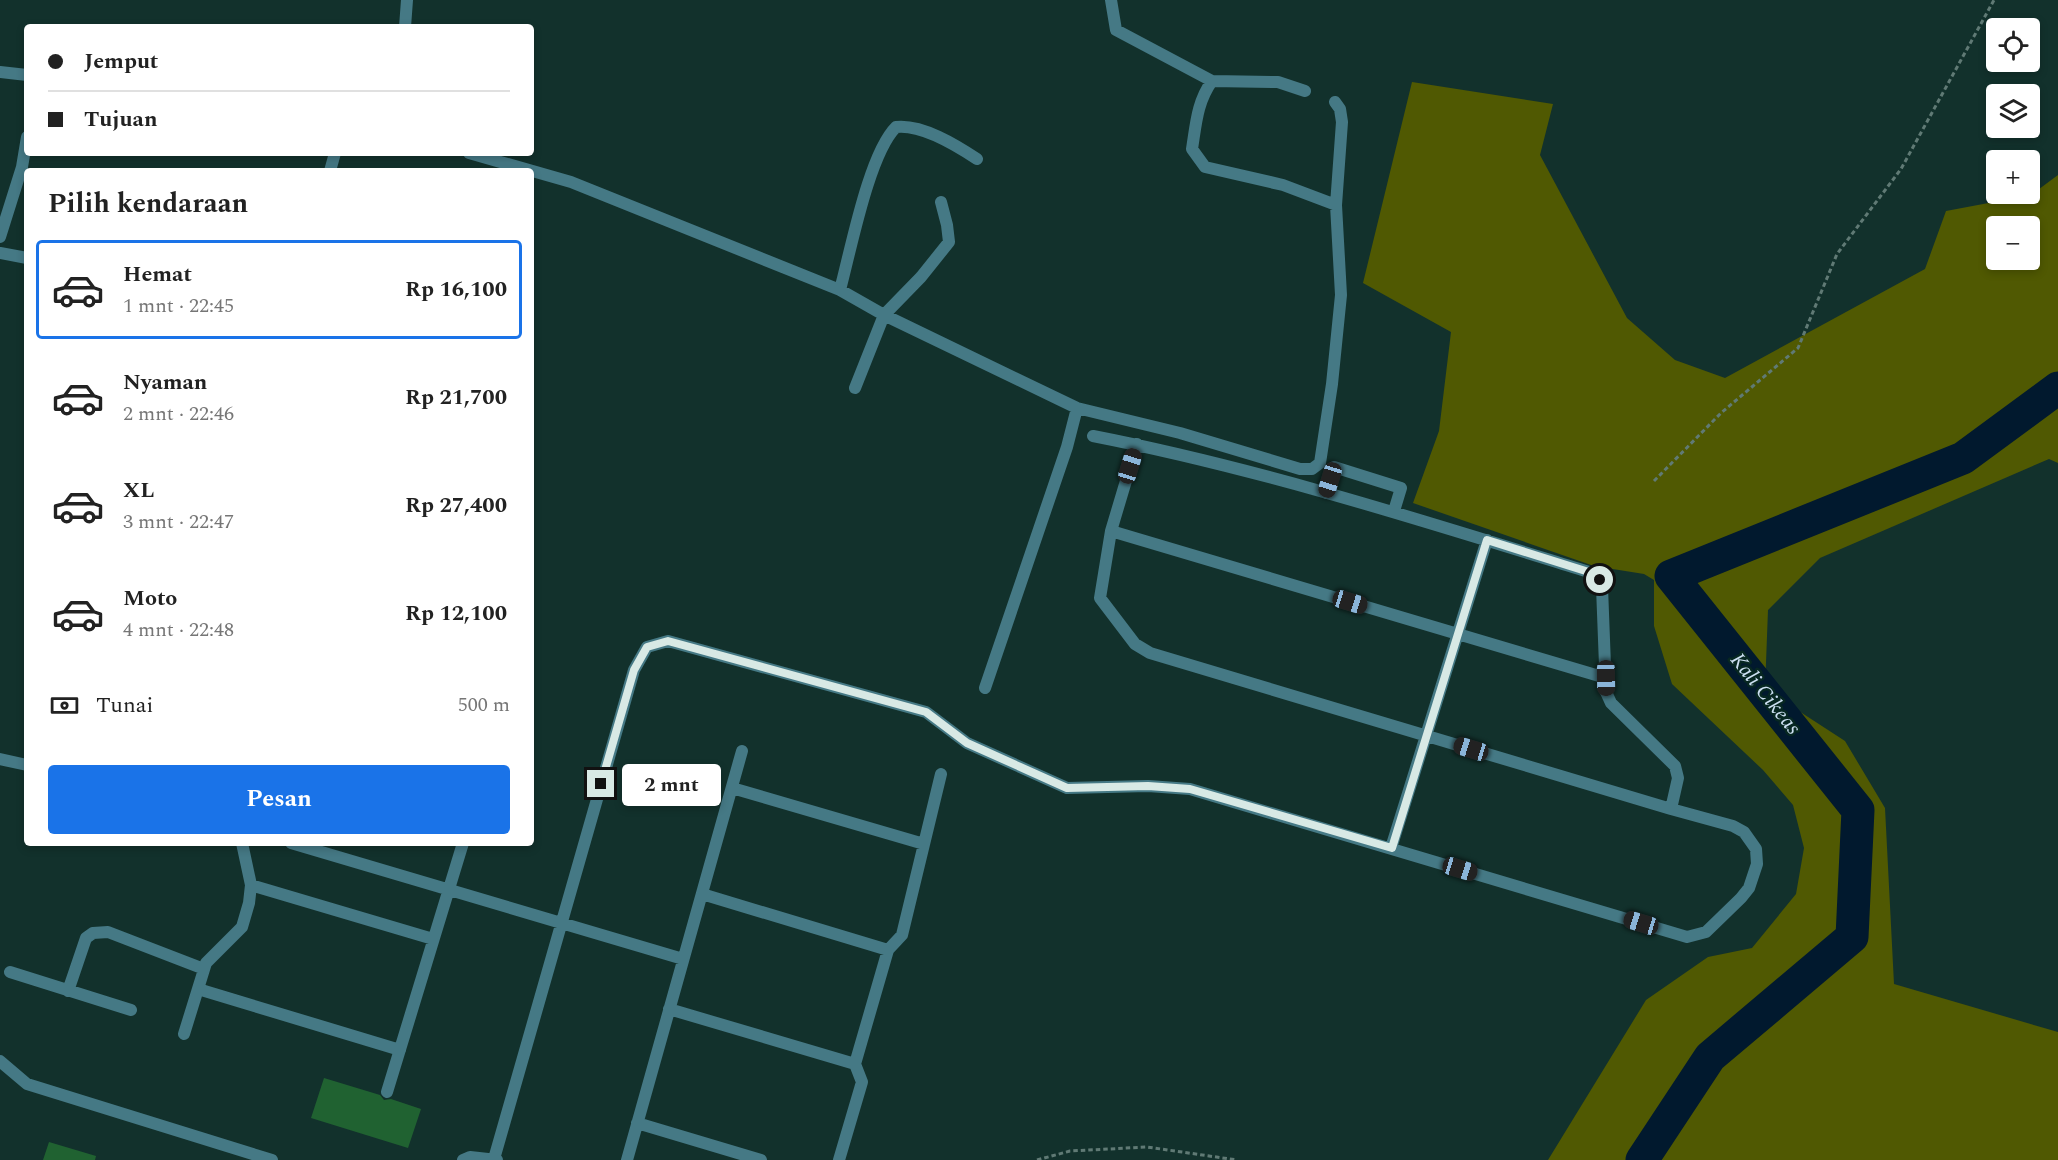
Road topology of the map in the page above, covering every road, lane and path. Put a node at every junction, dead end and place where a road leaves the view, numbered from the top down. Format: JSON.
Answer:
{"nodes":[{"id":1,"x":407,"y":0,"type":"edge"},
{"id":2,"x":1111,"y":0,"type":"edge"},
{"id":3,"x":1994,"y":0,"type":"edge"},
{"id":4,"x":405,"y":24,"type":"edge"},
{"id":5,"x":0,"y":72,"type":"edge"},
{"id":6,"x":24,"y":75,"type":"edge"},
{"id":7,"x":1212,"y":81,"type":"junction"},
{"id":8,"x":1305,"y":91,"type":"dead end"},
{"id":9,"x":1335,"y":102,"type":"dead end"},
{"id":10,"x":24,"y":155,"type":"edge"},
{"id":11,"x":480,"y":156,"type":"edge"},
{"id":12,"x":977,"y":159,"type":"dead end"},
{"id":13,"x":522,"y":168,"type":"edge"},
{"id":14,"x":534,"y":171,"type":"edge"},
{"id":15,"x":941,"y":202,"type":"dead end"},
{"id":16,"x":1336,"y":205,"type":"junction"},
{"id":17,"x":0,"y":237,"type":"edge"},
{"id":18,"x":0,"y":253,"type":"edge"},
{"id":19,"x":24,"y":257,"type":"edge"},
{"id":20,"x":840,"y":290,"type":"junction"},
{"id":21,"x":884,"y":315,"type":"junction"},
{"id":22,"x":855,"y":388,"type":"dead end"},
{"id":23,"x":1077,"y":408,"type":"junction"},
{"id":24,"x":1093,"y":436,"type":"dead end"},
{"id":25,"x":1137,"y":444,"type":"junction"},
{"id":26,"x":1654,"y":481,"type":"dead end"},
{"id":27,"x":1326,"y":493,"type":"junction"},
{"id":28,"x":1394,"y":511,"type":"junction"},
{"id":29,"x":1111,"y":531,"type":"junction"},
{"id":30,"x":1487,"y":540,"type":"junction"},
{"id":31,"x":1458,"y":634,"type":"junction"},
{"id":32,"x":1606,"y":678,"type":"junction"},
{"id":33,"x":985,"y":688,"type":"dead end"},
{"id":34,"x":1427,"y":736,"type":"junction"},
{"id":35,"x":742,"y":750,"type":"dead end"},
{"id":36,"x":0,"y":759,"type":"edge"},
{"id":37,"x":24,"y":764,"type":"edge"},
{"id":38,"x":941,"y":774,"type":"dead end"},
{"id":39,"x":732,"y":788,"type":"junction"},
{"id":40,"x":1671,"y":809,"type":"junction"},
{"id":41,"x":924,"y":844,"type":"junction"},
{"id":42,"x":243,"y":846,"type":"edge"},
{"id":43,"x":301,"y":846,"type":"edge"},
{"id":44,"x":462,"y":846,"type":"edge"},
{"id":45,"x":1392,"y":848,"type":"junction"},
{"id":46,"x":251,"y":885,"type":"junction"},
{"id":47,"x":449,"y":889,"type":"junction"},
{"id":48,"x":702,"y":894,"type":"junction"},
{"id":49,"x":562,"y":921,"type":"junction"},
{"id":50,"x":434,"y":939,"type":"junction"},
{"id":51,"x":888,"y":950,"type":"junction"},
{"id":52,"x":683,"y":959,"type":"junction"},
{"id":53,"x":204,"y":969,"type":"junction"},
{"id":54,"x":10,"y":972,"type":"dead end"},
{"id":55,"x":198,"y":989,"type":"junction"},
{"id":56,"x":68,"y":991,"type":"junction"},
{"id":57,"x":669,"y":1009,"type":"junction"},
{"id":58,"x":131,"y":1010,"type":"dead end"},
{"id":59,"x":184,"y":1034,"type":"dead end"},
{"id":60,"x":400,"y":1050,"type":"junction"},
{"id":61,"x":0,"y":1061,"type":"edge"},
{"id":62,"x":855,"y":1064,"type":"junction"},
{"id":63,"x":387,"y":1092,"type":"dead end"},
{"id":64,"x":637,"y":1123,"type":"junction"},
{"id":65,"x":496,"y":1159,"type":"edge"},
{"id":66,"x":272,"y":1160,"type":"edge"},
{"id":67,"x":463,"y":1160,"type":"edge"},
{"id":68,"x":627,"y":1160,"type":"edge"},
{"id":69,"x":761,"y":1160,"type":"edge"},
{"id":70,"x":839,"y":1160,"type":"edge"},
{"id":71,"x":1037,"y":1160,"type":"edge"},
{"id":72,"x":1237,"y":1160,"type":"edge"}],
"edges":[{"from":1,"to":4,"type":"street"},
{"from":2,"to":7,"type":"street"},
{"from":3,"to":26,"type":"path"},
{"from":5,"to":6,"type":"street"},
{"from":7,"to":8,"type":"street"},
{"from":7,"to":16,"type":"street"},
{"from":9,"to":16,"type":"street"},
{"from":10,"to":17,"type":"street"},
{"from":11,"to":13,"type":"street"},
{"from":12,"to":20,"type":"street"},
{"from":14,"to":20,"type":"street"},
{"from":15,"to":21,"type":"street"},
{"from":16,"to":23,"type":"street"},
{"from":18,"to":19,"type":"street"},
{"from":20,"to":21,"type":"street"},
{"from":21,"to":22,"type":"street"},
{"from":21,"to":23,"type":"street"},
{"from":23,"to":33,"type":"street"},
{"from":24,"to":25,"type":"street"},
{"from":25,"to":27,"type":"street"},
{"from":25,"to":29,"type":"street"},
{"from":27,"to":28,"type":"street"},
{"from":27,"to":28,"type":"street"},
{"from":28,"to":30,"type":"street"},
{"from":29,"to":31,"type":"street"},
{"from":29,"to":34,"type":"street"},
{"from":30,"to":31,"type":"street"},
{"from":30,"to":32,"type":"street"},
{"from":31,"to":32,"type":"street"},
{"from":31,"to":34,"type":"street"},
{"from":32,"to":40,"type":"street"},
{"from":34,"to":40,"type":"street"},
{"from":34,"to":45,"type":"street"},
{"from":35,"to":39,"type":"street"},
{"from":36,"to":37,"type":"street"},
{"from":38,"to":41,"type":"street"},
{"from":39,"to":41,"type":"street"},
{"from":39,"to":48,"type":"street"},
{"from":40,"to":45,"type":"street"},
{"from":41,"to":51,"type":"street"},
{"from":42,"to":46,"type":"street"},
{"from":43,"to":47,"type":"street"},
{"from":44,"to":47,"type":"street"},
{"from":45,"to":49,"type":"street"},
{"from":46,"to":50,"type":"street"},
{"from":46,"to":53,"type":"street"},
{"from":47,"to":49,"type":"street"},
{"from":47,"to":50,"type":"street"},
{"from":48,"to":51,"type":"street"},
{"from":48,"to":52,"type":"street"},
{"from":49,"to":52,"type":"street"},
{"from":49,"to":65,"type":"street"},
{"from":50,"to":60,"type":"street"},
{"from":51,"to":62,"type":"street"},
{"from":52,"to":57,"type":"street"},
{"from":53,"to":55,"type":"street"},
{"from":53,"to":56,"type":"street"},
{"from":54,"to":56,"type":"street"},
{"from":55,"to":59,"type":"street"},
{"from":55,"to":60,"type":"street"},
{"from":56,"to":58,"type":"street"},
{"from":57,"to":62,"type":"street"},
{"from":57,"to":64,"type":"street"},
{"from":60,"to":63,"type":"street"},
{"from":61,"to":66,"type":"street"},
{"from":62,"to":70,"type":"street"},
{"from":64,"to":68,"type":"street"},
{"from":64,"to":69,"type":"street"},
{"from":65,"to":67,"type":"street"},
{"from":71,"to":72,"type":"path"}]}
